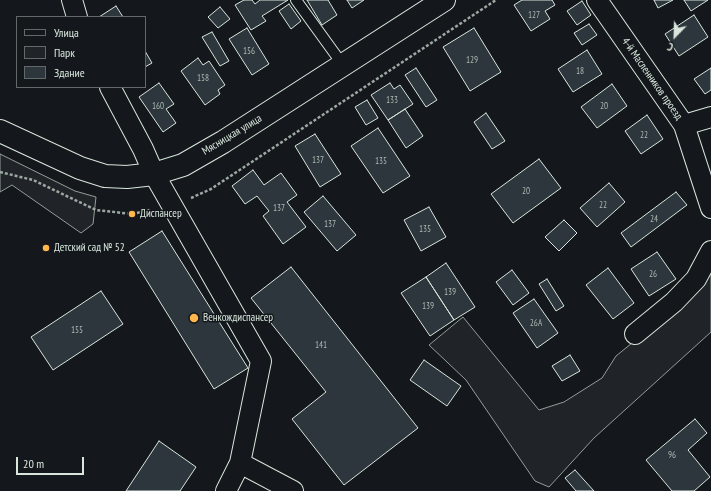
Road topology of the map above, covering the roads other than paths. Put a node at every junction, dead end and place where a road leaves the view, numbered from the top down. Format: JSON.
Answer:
{"nodes":[{"id":1,"x":72,"y":0,"type":"edge"},
{"id":2,"x":296,"y":0,"type":"edge"},
{"id":3,"x":444,"y":0,"type":"edge"},
{"id":4,"x":597,"y":0,"type":"edge"},
{"id":5,"x":77,"y":16,"type":"edge"},
{"id":6,"x":343,"y":65,"type":"junction"},
{"id":7,"x":111,"y":88,"type":"edge"},
{"id":8,"x":711,"y":117,"type":"edge"},
{"id":9,"x":684,"y":125,"type":"junction"},
{"id":10,"x":0,"y":131,"type":"edge"},
{"id":11,"x":154,"y":174,"type":"junction"},
{"id":12,"x":711,"y":208,"type":"edge"},
{"id":13,"x":711,"y":251,"type":"edge"},
{"id":14,"x":635,"y":334,"type":"dead end"},
{"id":15,"x":240,"y":463,"type":"junction"},
{"id":16,"x":226,"y":491,"type":"edge"},
{"id":17,"x":293,"y":491,"type":"edge"}],
"edges":[{"from":1,"to":5,"type":"street"},
{"from":2,"to":6,"type":"lane"},
{"from":3,"to":6,"type":"main road","name":"Мясницкая улица"},
{"from":4,"to":9,"type":"street","name":"4-й Масленников проезд"},
{"from":6,"to":11,"type":"main road","name":"Мясницкая улица"},
{"from":7,"to":11,"type":"street"},
{"from":8,"to":9,"type":"street"},
{"from":9,"to":12,"type":"street","name":"4-й Масленников проезд"},
{"from":10,"to":11,"type":"main road","name":"Мясницкая улица"},
{"from":11,"to":15,"type":"street"},
{"from":13,"to":14,"type":"street"},
{"from":15,"to":16,"type":"street"},
{"from":15,"to":17,"type":"street"}]}
